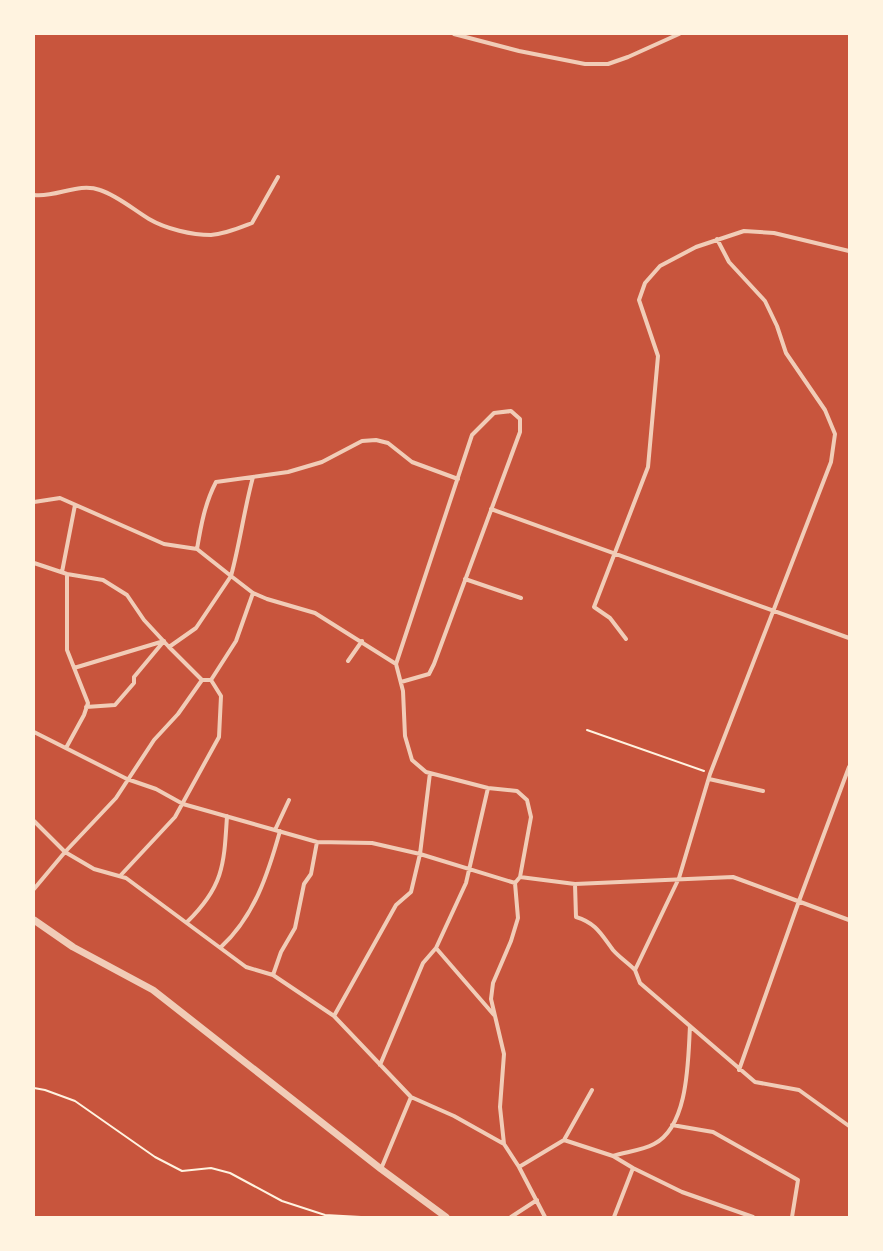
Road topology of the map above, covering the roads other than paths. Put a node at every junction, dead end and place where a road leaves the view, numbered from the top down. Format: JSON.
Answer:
{"nodes":[{"id":1,"x":454,"y":34,"type":"edge"},
{"id":2,"x":679,"y":34,"type":"edge"},
{"id":3,"x":278,"y":177,"type":"dead end"},
{"id":4,"x":34,"y":195,"type":"edge"},
{"id":5,"x":717,"y":239,"type":"junction"},
{"id":6,"x":849,"y":251,"type":"edge"},
{"id":7,"x":253,"y":477,"type":"junction"},
{"id":8,"x":458,"y":479,"type":"junction"},
{"id":9,"x":34,"y":502,"type":"edge"},
{"id":10,"x":75,"y":505,"type":"junction"},
{"id":11,"x":491,"y":509,"type":"junction"},
{"id":12,"x":197,"y":549,"type":"junction"},
{"id":13,"x":615,"y":554,"type":"junction"},
{"id":14,"x":34,"y":563,"type":"edge"},
{"id":15,"x":62,"y":572,"type":"junction"},
{"id":16,"x":67,"y":574,"type":"junction"},
{"id":17,"x":231,"y":576,"type":"junction"},
{"id":18,"x":465,"y":579,"type":"junction"},
{"id":19,"x":253,"y":593,"type":"junction"},
{"id":20,"x":521,"y":598,"type":"dead end"},
{"id":21,"x":772,"y":612,"type":"junction"},
{"id":22,"x":849,"y":638,"type":"edge"},
{"id":23,"x":626,"y":639,"type":"dead end"},
{"id":24,"x":164,"y":641,"type":"junction"},
{"id":25,"x":362,"y":641,"type":"junction"},
{"id":26,"x":169,"y":647,"type":"junction"},
{"id":27,"x":348,"y":660,"type":"dead end"},
{"id":28,"x":396,"y":664,"type":"junction"},
{"id":29,"x":74,"y":668,"type":"junction"},
{"id":30,"x":202,"y":680,"type":"junction"},
{"id":31,"x":211,"y":680,"type":"junction"},
{"id":32,"x":401,"y":682,"type":"junction"},
{"id":33,"x":86,"y":707,"type":"junction"},
{"id":34,"x":34,"y":732,"type":"edge"},
{"id":35,"x":66,"y":748,"type":"junction"},
{"id":36,"x":849,"y":767,"type":"edge"},
{"id":37,"x":430,"y":773,"type":"junction"},
{"id":38,"x":128,"y":779,"type":"junction"},
{"id":39,"x":709,"y":779,"type":"junction"},
{"id":40,"x":488,"y":788,"type":"junction"},
{"id":41,"x":763,"y":791,"type":"dead end"},
{"id":42,"x":289,"y":800,"type":"dead end"},
{"id":43,"x":183,"y":804,"type":"junction"},
{"id":44,"x":227,"y":816,"type":"junction"},
{"id":45,"x":34,"y":821,"type":"edge"},
{"id":46,"x":275,"y":830,"type":"junction"},
{"id":47,"x":280,"y":831,"type":"junction"},
{"id":48,"x":317,"y":842,"type":"junction"},
{"id":49,"x":64,"y":852,"type":"junction"},
{"id":50,"x":420,"y":854,"type":"junction"},
{"id":51,"x":470,"y":870,"type":"junction"},
{"id":52,"x":120,"y":876,"type":"junction"},
{"id":53,"x":520,"y":878,"type":"junction"},
{"id":54,"x":679,"y":878,"type":"junction"},
{"id":55,"x":516,"y":883,"type":"junction"},
{"id":56,"x":575,"y":884,"type":"junction"},
{"id":57,"x":34,"y":889,"type":"edge"},
{"id":58,"x":798,"y":901,"type":"junction"},
{"id":59,"x":34,"y":920,"type":"edge"},
{"id":60,"x":849,"y":920,"type":"edge"},
{"id":61,"x":187,"y":922,"type":"junction"},
{"id":62,"x":220,"y":947,"type":"junction"},
{"id":63,"x":436,"y":948,"type":"junction"},
{"id":64,"x":635,"y":970,"type":"junction"},
{"id":65,"x":273,"y":975,"type":"junction"},
{"id":66,"x":334,"y":1016,"type":"junction"},
{"id":67,"x":494,"y":1016,"type":"junction"},
{"id":68,"x":690,"y":1026,"type":"junction"},
{"id":69,"x":380,"y":1065,"type":"junction"},
{"id":70,"x":739,"y":1070,"type":"junction"},
{"id":71,"x":592,"y":1090,"type":"dead end"},
{"id":72,"x":411,"y":1097,"type":"junction"},
{"id":73,"x":672,"y":1125,"type":"junction"},
{"id":74,"x":849,"y":1126,"type":"edge"},
{"id":75,"x":564,"y":1140,"type":"junction"},
{"id":76,"x":504,"y":1144,"type":"junction"},
{"id":77,"x":613,"y":1156,"type":"junction"},
{"id":78,"x":519,"y":1167,"type":"junction"},
{"id":79,"x":634,"y":1168,"type":"junction"},
{"id":80,"x":381,"y":1169,"type":"junction"},
{"id":81,"x":537,"y":1200,"type":"junction"},
{"id":82,"x":446,"y":1217,"type":"edge"},
{"id":83,"x":511,"y":1217,"type":"edge"},
{"id":84,"x":545,"y":1217,"type":"edge"},
{"id":85,"x":614,"y":1217,"type":"edge"},
{"id":86,"x":753,"y":1217,"type":"edge"},
{"id":87,"x":792,"y":1217,"type":"edge"}],
"edges":[{"from":1,"to":2,"type":"street"},
{"from":3,"to":4,"type":"street"},
{"from":5,"to":6,"type":"street"},
{"from":5,"to":13,"type":"street"},
{"from":5,"to":21,"type":"street"},
{"from":7,"to":8,"type":"street"},
{"from":7,"to":12,"type":"street"},
{"from":7,"to":17,"type":"street"},
{"from":8,"to":11,"type":"street"},
{"from":8,"to":28,"type":"street"},
{"from":9,"to":10,"type":"street"},
{"from":10,"to":12,"type":"street"},
{"from":10,"to":15,"type":"street"},
{"from":11,"to":13,"type":"street"},
{"from":11,"to":18,"type":"street"},
{"from":12,"to":17,"type":"street"},
{"from":13,"to":21,"type":"street"},
{"from":13,"to":23,"type":"street"},
{"from":14,"to":15,"type":"street"},
{"from":15,"to":16,"type":"street"},
{"from":16,"to":24,"type":"street"},
{"from":16,"to":29,"type":"street"},
{"from":17,"to":19,"type":"street"},
{"from":17,"to":26,"type":"street"},
{"from":18,"to":20,"type":"street"},
{"from":18,"to":32,"type":"street"},
{"from":19,"to":25,"type":"street"},
{"from":19,"to":31,"type":"street"},
{"from":21,"to":22,"type":"street"},
{"from":21,"to":39,"type":"street"},
{"from":24,"to":26,"type":"street"},
{"from":24,"to":29,"type":"street"},
{"from":24,"to":33,"type":"street"},
{"from":25,"to":27,"type":"street"},
{"from":25,"to":28,"type":"street"},
{"from":26,"to":30,"type":"street"},
{"from":28,"to":32,"type":"street"},
{"from":29,"to":33,"type":"street"},
{"from":30,"to":31,"type":"street"},
{"from":30,"to":38,"type":"street"},
{"from":31,"to":43,"type":"street"},
{"from":32,"to":37,"type":"street"},
{"from":33,"to":35,"type":"street"},
{"from":34,"to":35,"type":"street"},
{"from":35,"to":38,"type":"street"},
{"from":36,"to":58,"type":"street"},
{"from":37,"to":40,"type":"street"},
{"from":37,"to":50,"type":"street"},
{"from":38,"to":43,"type":"street"},
{"from":38,"to":49,"type":"street"},
{"from":39,"to":41,"type":"street"},
{"from":39,"to":54,"type":"street"},
{"from":40,"to":51,"type":"street"},
{"from":40,"to":53,"type":"street"},
{"from":42,"to":46,"type":"street"},
{"from":43,"to":44,"type":"street"},
{"from":43,"to":52,"type":"street"},
{"from":44,"to":46,"type":"street"},
{"from":44,"to":61,"type":"street"},
{"from":45,"to":49,"type":"street"},
{"from":46,"to":47,"type":"street"},
{"from":47,"to":48,"type":"street"},
{"from":47,"to":62,"type":"street"},
{"from":48,"to":50,"type":"street"},
{"from":48,"to":65,"type":"street"},
{"from":49,"to":52,"type":"street"},
{"from":49,"to":57,"type":"street"},
{"from":50,"to":51,"type":"street"},
{"from":50,"to":66,"type":"street"},
{"from":51,"to":55,"type":"street"},
{"from":51,"to":63,"type":"street"},
{"from":52,"to":61,"type":"street"},
{"from":53,"to":55,"type":"street"},
{"from":53,"to":56,"type":"street"},
{"from":54,"to":56,"type":"street"},
{"from":54,"to":58,"type":"street"},
{"from":54,"to":64,"type":"street"},
{"from":55,"to":67,"type":"street"},
{"from":56,"to":64,"type":"street"},
{"from":58,"to":60,"type":"street"},
{"from":58,"to":70,"type":"street"},
{"from":59,"to":80,"type":"street"},
{"from":61,"to":62,"type":"street"},
{"from":62,"to":65,"type":"street"},
{"from":63,"to":67,"type":"street"},
{"from":63,"to":69,"type":"street"},
{"from":64,"to":68,"type":"street"},
{"from":65,"to":66,"type":"street"},
{"from":66,"to":69,"type":"street"},
{"from":67,"to":76,"type":"street"},
{"from":68,"to":70,"type":"street"},
{"from":68,"to":73,"type":"street"},
{"from":69,"to":72,"type":"street"},
{"from":70,"to":74,"type":"street"},
{"from":71,"to":75,"type":"street"},
{"from":72,"to":76,"type":"street"},
{"from":72,"to":80,"type":"street"},
{"from":73,"to":77,"type":"street"},
{"from":73,"to":87,"type":"street"},
{"from":75,"to":77,"type":"street"},
{"from":75,"to":78,"type":"street"},
{"from":76,"to":78,"type":"street"},
{"from":77,"to":79,"type":"street"},
{"from":78,"to":81,"type":"street"},
{"from":79,"to":85,"type":"street"},
{"from":79,"to":86,"type":"street"},
{"from":80,"to":82,"type":"street"},
{"from":81,"to":83,"type":"street"},
{"from":81,"to":84,"type":"street"}]}
